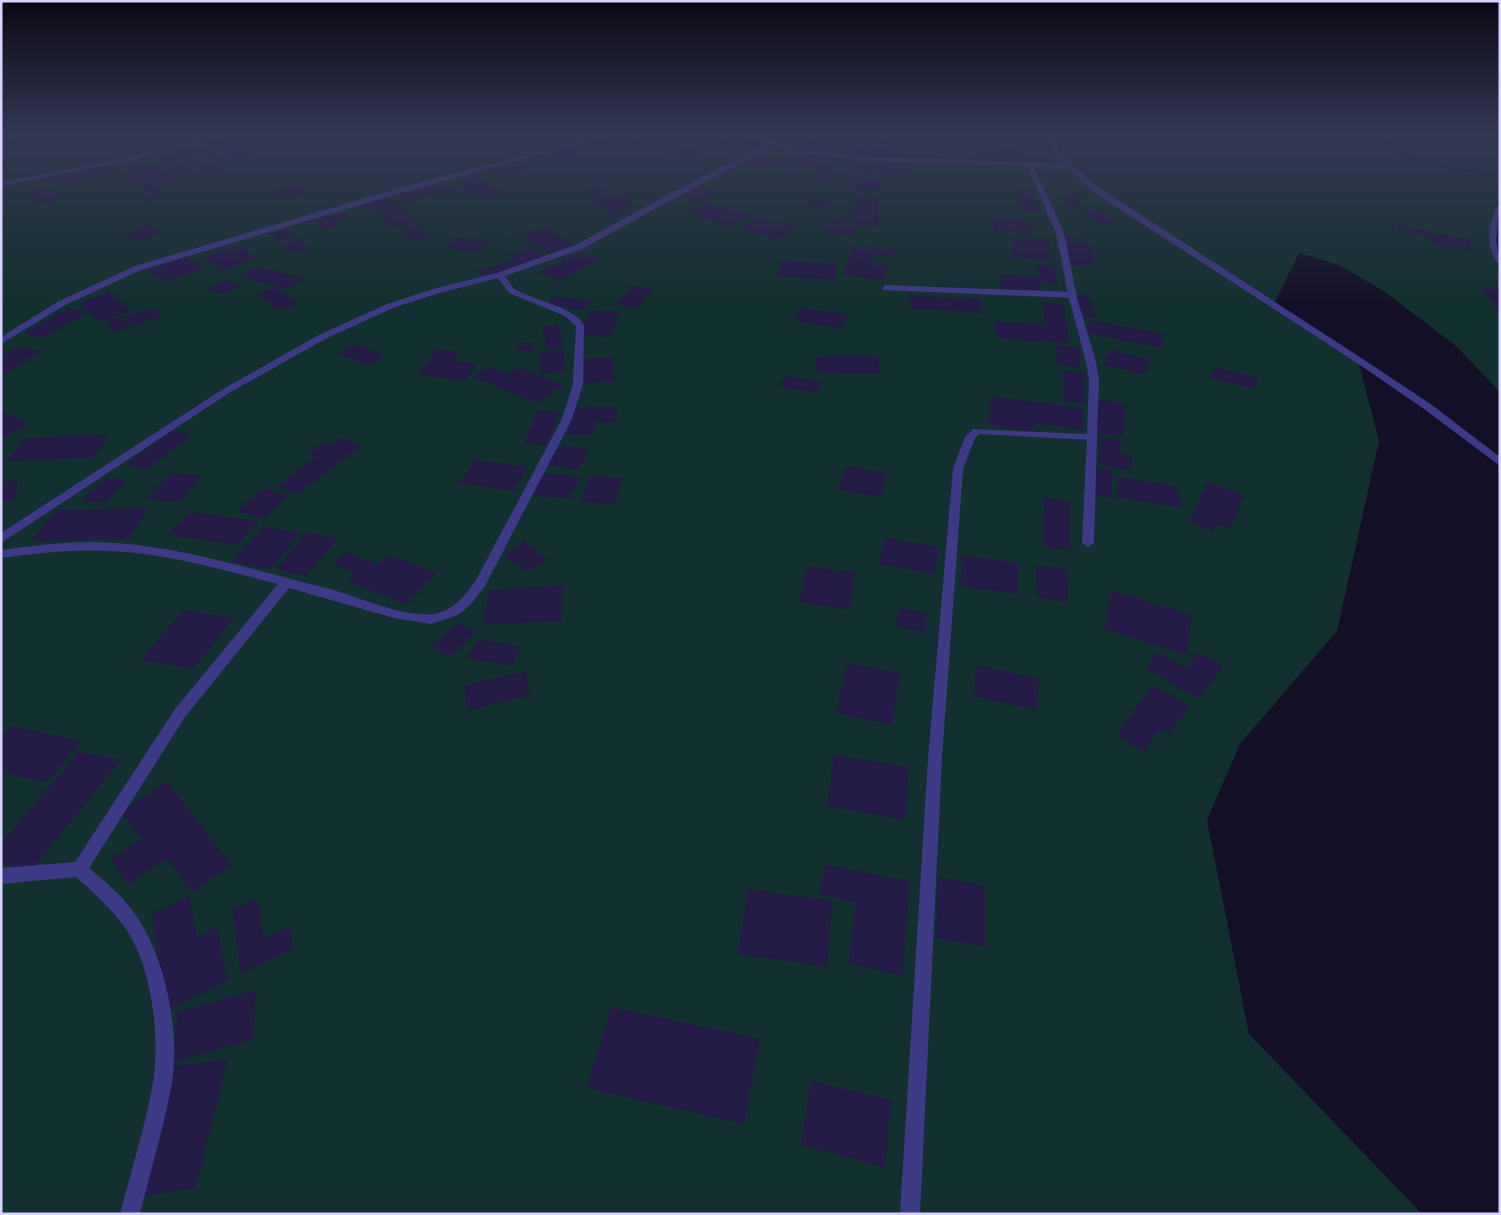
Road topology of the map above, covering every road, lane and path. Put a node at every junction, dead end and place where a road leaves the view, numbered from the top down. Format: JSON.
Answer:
{"nodes":[{"id":1,"x":396,"y":192,"type":"edge"},
{"id":2,"x":680,"y":192,"type":"edge"},
{"id":3,"x":1042,"y":192,"type":"edge"},
{"id":4,"x":1099,"y":192,"type":"edge"},
{"id":5,"x":1500,"y":206,"type":"edge"},
{"id":6,"x":1500,"y":261,"type":"edge"},
{"id":7,"x":500,"y":275,"type":"junction"},
{"id":8,"x":886,"y":288,"type":"dead end"},
{"id":9,"x":1073,"y":295,"type":"junction"},
{"id":10,"x":1,"y":341,"type":"edge"},
{"id":11,"x":1092,"y":437,"type":"junction"},
{"id":12,"x":1500,"y":463,"type":"edge"},
{"id":13,"x":1,"y":539,"type":"edge"},
{"id":14,"x":1088,"y":543,"type":"dead end"},
{"id":15,"x":1,"y":554,"type":"edge"},
{"id":16,"x":285,"y":584,"type":"junction"},
{"id":17,"x":79,"y":869,"type":"junction"},
{"id":18,"x":1,"y":876,"type":"edge"},
{"id":19,"x":130,"y":1214,"type":"edge"},
{"id":20,"x":910,"y":1214,"type":"edge"}],
"edges":[{"from":1,"to":10,"type":"street"},
{"from":2,"to":7,"type":"street"},
{"from":3,"to":9,"type":"street"},
{"from":4,"to":12,"type":"street"},
{"from":5,"to":6,"type":"street"},
{"from":7,"to":13,"type":"street"},
{"from":7,"to":16,"type":"street"},
{"from":8,"to":9,"type":"street"},
{"from":9,"to":11,"type":"street"},
{"from":11,"to":14,"type":"street"},
{"from":11,"to":20,"type":"street"},
{"from":15,"to":16,"type":"street"},
{"from":16,"to":17,"type":"street"},
{"from":17,"to":18,"type":"street"},
{"from":17,"to":19,"type":"street"}]}
